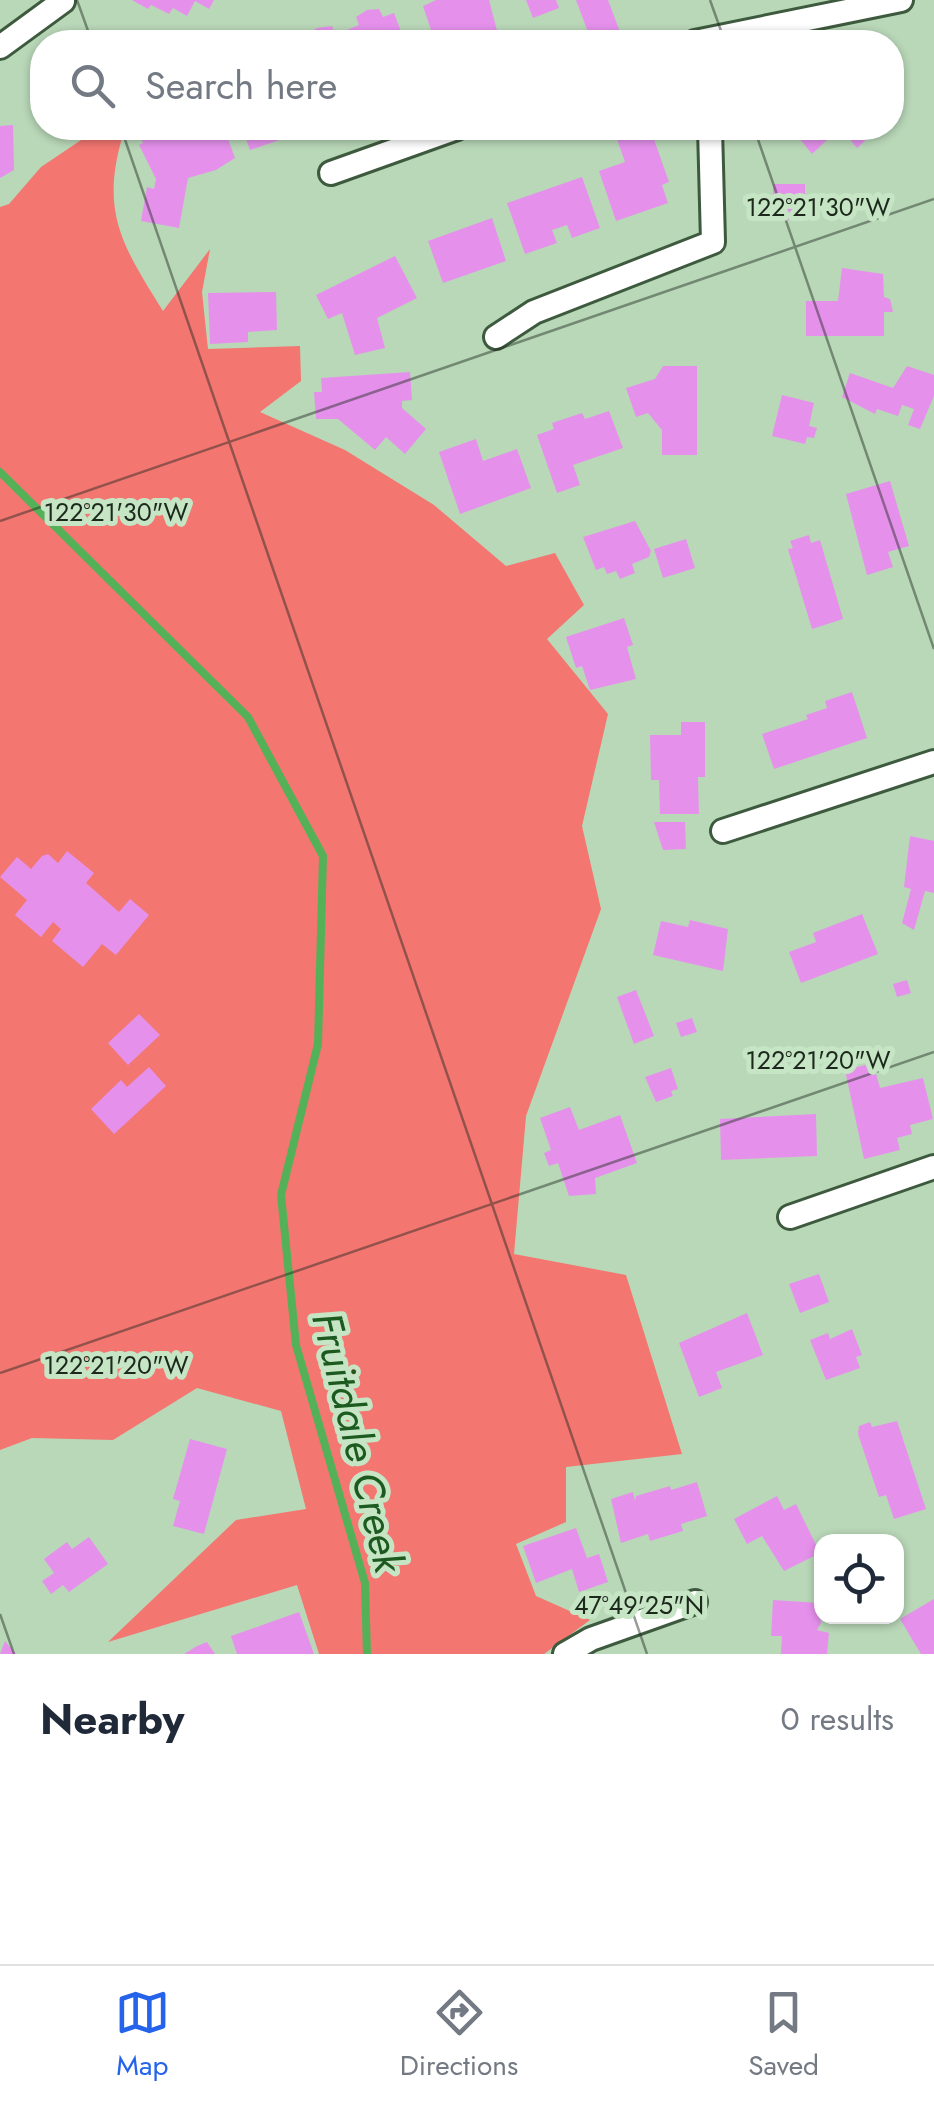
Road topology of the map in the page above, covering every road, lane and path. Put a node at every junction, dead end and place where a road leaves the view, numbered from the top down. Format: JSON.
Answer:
{"nodes":[{"id":1,"x":901,"y":0,"type":"edge"},
{"id":2,"x":63,"y":1,"type":"edge"},
{"id":3,"x":756,"y":30,"type":"edge"},
{"id":4,"x":0,"y":48,"type":"edge"},
{"id":5,"x":423,"y":140,"type":"edge"},
{"id":6,"x":710,"y":140,"type":"edge"},
{"id":7,"x":331,"y":172,"type":"dead end"},
{"id":8,"x":496,"y":338,"type":"dead end"},
{"id":9,"x":934,"y":762,"type":"edge"},
{"id":10,"x":723,"y":831,"type":"dead end"},
{"id":11,"x":934,"y":1167,"type":"edge"},
{"id":12,"x":790,"y":1217,"type":"dead end"},
{"id":13,"x":695,"y":1602,"type":"dead end"},
{"id":14,"x":565,"y":1654,"type":"edge"}],
"edges":[{"from":1,"to":3,"type":"street"},
{"from":2,"to":4,"type":"street"},
{"from":5,"to":7,"type":"street"},
{"from":6,"to":8,"type":"street"},
{"from":9,"to":10,"type":"street"},
{"from":11,"to":12,"type":"street"},
{"from":13,"to":14,"type":"street"}]}
